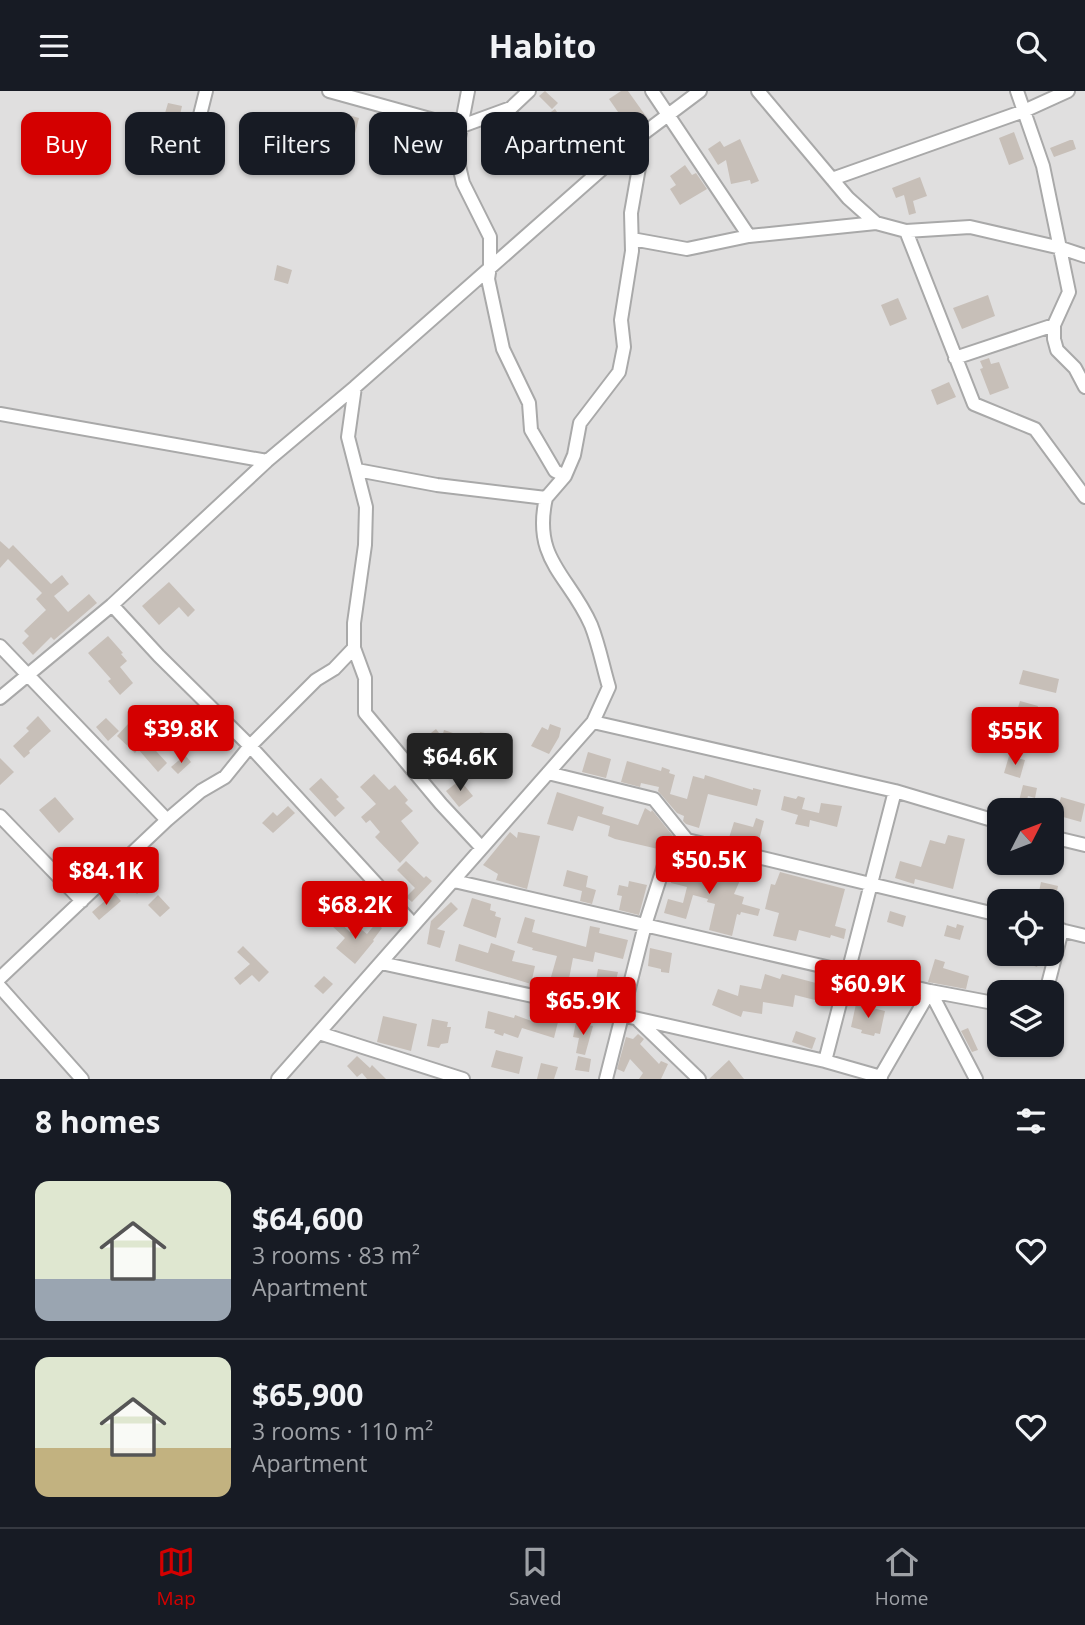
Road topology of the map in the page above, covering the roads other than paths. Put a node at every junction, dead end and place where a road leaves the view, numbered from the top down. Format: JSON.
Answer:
{"nodes":[{"id":1,"x":206,"y":91,"type":"edge"},
{"id":2,"x":329,"y":91,"type":"edge"},
{"id":3,"x":468,"y":91,"type":"edge"},
{"id":4,"x":529,"y":91,"type":"edge"},
{"id":5,"x":652,"y":91,"type":"edge"},
{"id":6,"x":700,"y":91,"type":"edge"},
{"id":7,"x":758,"y":91,"type":"edge"},
{"id":8,"x":1017,"y":91,"type":"edge"},
{"id":9,"x":1069,"y":91,"type":"edge"},
{"id":10,"x":1024,"y":111,"type":"junction"},
{"id":11,"x":201,"y":112,"type":"edge"},
{"id":12,"x":405,"y":112,"type":"edge"},
{"id":13,"x":463,"y":112,"type":"edge"},
{"id":14,"x":668,"y":115,"type":"junction"},
{"id":15,"x":467,"y":124,"type":"edge"},
{"id":16,"x":649,"y":129,"type":"edge"},
{"id":17,"x":461,"y":175,"type":"edge"},
{"id":18,"x":595,"y":175,"type":"edge"},
{"id":19,"x":638,"y":175,"type":"edge"},
{"id":20,"x":832,"y":179,"type":"junction"},
{"id":21,"x":876,"y":223,"type":"junction"},
{"id":22,"x":906,"y":231,"type":"junction"},
{"id":23,"x":749,"y":236,"type":"junction"},
{"id":24,"x":632,"y":239,"type":"junction"},
{"id":25,"x":1061,"y":248,"type":"junction"},
{"id":26,"x":1085,"y":257,"type":"edge"},
{"id":27,"x":490,"y":266,"type":"junction"},
{"id":28,"x":1054,"y":325,"type":"junction"},
{"id":29,"x":955,"y":358,"type":"junction"},
{"id":30,"x":355,"y":387,"type":"junction"},
{"id":31,"x":1085,"y":387,"type":"edge"},
{"id":32,"x":0,"y":414,"type":"edge"},
{"id":33,"x":267,"y":461,"type":"junction"},
{"id":34,"x":358,"y":470,"type":"junction"},
{"id":35,"x":565,"y":476,"type":"junction"},
{"id":36,"x":1085,"y":497,"type":"edge"},
{"id":37,"x":546,"y":498,"type":"junction"},
{"id":38,"x":112,"y":605,"type":"junction"},
{"id":39,"x":0,"y":646,"type":"edge"},
{"id":40,"x":354,"y":648,"type":"junction"},
{"id":41,"x":26,"y":675,"type":"junction"},
{"id":42,"x":0,"y":698,"type":"edge"},
{"id":43,"x":593,"y":722,"type":"junction"},
{"id":44,"x":250,"y":746,"type":"junction"},
{"id":45,"x":548,"y":773,"type":"junction"},
{"id":46,"x":895,"y":791,"type":"junction"},
{"id":47,"x":0,"y":815,"type":"edge"},
{"id":48,"x":987,"y":818,"type":"edge"},
{"id":49,"x":167,"y":820,"type":"junction"},
{"id":50,"x":687,"y":840,"type":"junction"},
{"id":51,"x":1064,"y":840,"type":"edge"},
{"id":52,"x":1085,"y":845,"type":"edge"},
{"id":53,"x":481,"y":847,"type":"junction"},
{"id":54,"x":454,"y":881,"type":"junction"},
{"id":55,"x":869,"y":883,"type":"junction"},
{"id":56,"x":82,"y":901,"type":"junction"},
{"id":57,"x":987,"y":912,"type":"edge"},
{"id":58,"x":414,"y":925,"type":"junction"},
{"id":59,"x":645,"y":925,"type":"junction"},
{"id":60,"x":1064,"y":931,"type":"edge"},
{"id":61,"x":1085,"y":936,"type":"edge"},
{"id":62,"x":382,"y":963,"type":"junction"},
{"id":63,"x":847,"y":971,"type":"junction"},
{"id":64,"x":0,"y":978,"type":"edge"},
{"id":65,"x":0,"y":987,"type":"edge"},
{"id":66,"x":930,"y":991,"type":"junction"},
{"id":67,"x":987,"y":1002,"type":"edge"},
{"id":68,"x":621,"y":1015,"type":"junction"},
{"id":69,"x":638,"y":1020,"type":"junction"},
{"id":70,"x":319,"y":1033,"type":"junction"},
{"id":71,"x":825,"y":1061,"type":"junction"},
{"id":72,"x":880,"y":1078,"type":"edge"},
{"id":73,"x":82,"y":1079,"type":"edge"},
{"id":74,"x":278,"y":1079,"type":"edge"},
{"id":75,"x":463,"y":1079,"type":"edge"},
{"id":76,"x":606,"y":1079,"type":"edge"},
{"id":77,"x":699,"y":1079,"type":"edge"},
{"id":78,"x":976,"y":1079,"type":"edge"}],
"edges":[{"from":1,"to":11,"type":"street"},
{"from":2,"to":12,"type":"street"},
{"from":3,"to":13,"type":"street"},
{"from":4,"to":15,"type":"street"},
{"from":5,"to":14,"type":"street"},
{"from":6,"to":14,"type":"street"},
{"from":7,"to":20,"type":"street"},
{"from":8,"to":10,"type":"street"},
{"from":9,"to":10,"type":"street"},
{"from":10,"to":20,"type":"street"},
{"from":10,"to":25,"type":"street"},
{"from":14,"to":16,"type":"street"},
{"from":14,"to":23,"type":"street"},
{"from":17,"to":27,"type":"street"},
{"from":18,"to":27,"type":"street"},
{"from":19,"to":24,"type":"street"},
{"from":20,"to":21,"type":"street"},
{"from":21,"to":22,"type":"street"},
{"from":21,"to":23,"type":"street"},
{"from":22,"to":25,"type":"street"},
{"from":22,"to":29,"type":"street"},
{"from":23,"to":24,"type":"street"},
{"from":24,"to":35,"type":"street"},
{"from":25,"to":26,"type":"street"},
{"from":25,"to":28,"type":"street"},
{"from":27,"to":30,"type":"street"},
{"from":27,"to":35,"type":"street"},
{"from":28,"to":29,"type":"street"},
{"from":28,"to":31,"type":"street"},
{"from":29,"to":36,"type":"street"},
{"from":30,"to":33,"type":"street"},
{"from":30,"to":34,"type":"street"},
{"from":32,"to":33,"type":"street"},
{"from":33,"to":38,"type":"street"},
{"from":34,"to":37,"type":"street"},
{"from":34,"to":40,"type":"street"},
{"from":35,"to":37,"type":"street"},
{"from":37,"to":43,"type":"street"},
{"from":38,"to":41,"type":"street"},
{"from":38,"to":44,"type":"street"},
{"from":39,"to":41,"type":"street"},
{"from":40,"to":44,"type":"street"},
{"from":40,"to":53,"type":"street"},
{"from":41,"to":42,"type":"street"},
{"from":41,"to":49,"type":"street"},
{"from":43,"to":45,"type":"street"},
{"from":43,"to":46,"type":"street"},
{"from":44,"to":49,"type":"street"},
{"from":44,"to":58,"type":"street"},
{"from":45,"to":50,"type":"street"},
{"from":45,"to":53,"type":"street"},
{"from":46,"to":48,"type":"street"},
{"from":46,"to":55,"type":"street"},
{"from":47,"to":56,"type":"street"},
{"from":49,"to":56,"type":"street"},
{"from":50,"to":55,"type":"street"},
{"from":50,"to":59,"type":"street"},
{"from":51,"to":52,"type":"street"},
{"from":53,"to":54,"type":"street"},
{"from":54,"to":58,"type":"street"},
{"from":54,"to":59,"type":"street"},
{"from":55,"to":57,"type":"street"},
{"from":55,"to":63,"type":"street"},
{"from":56,"to":64,"type":"street"},
{"from":58,"to":62,"type":"street"},
{"from":59,"to":63,"type":"street"},
{"from":59,"to":68,"type":"street"},
{"from":60,"to":61,"type":"street"},
{"from":62,"to":68,"type":"street"},
{"from":62,"to":70,"type":"street"},
{"from":63,"to":66,"type":"street"},
{"from":63,"to":71,"type":"street"},
{"from":65,"to":73,"type":"street"},
{"from":66,"to":67,"type":"street"},
{"from":66,"to":72,"type":"street"},
{"from":66,"to":78,"type":"street"},
{"from":68,"to":69,"type":"street"},
{"from":68,"to":76,"type":"street"},
{"from":69,"to":71,"type":"street"},
{"from":69,"to":77,"type":"street"},
{"from":70,"to":74,"type":"street"},
{"from":70,"to":75,"type":"street"},
{"from":71,"to":72,"type":"street"}]}
